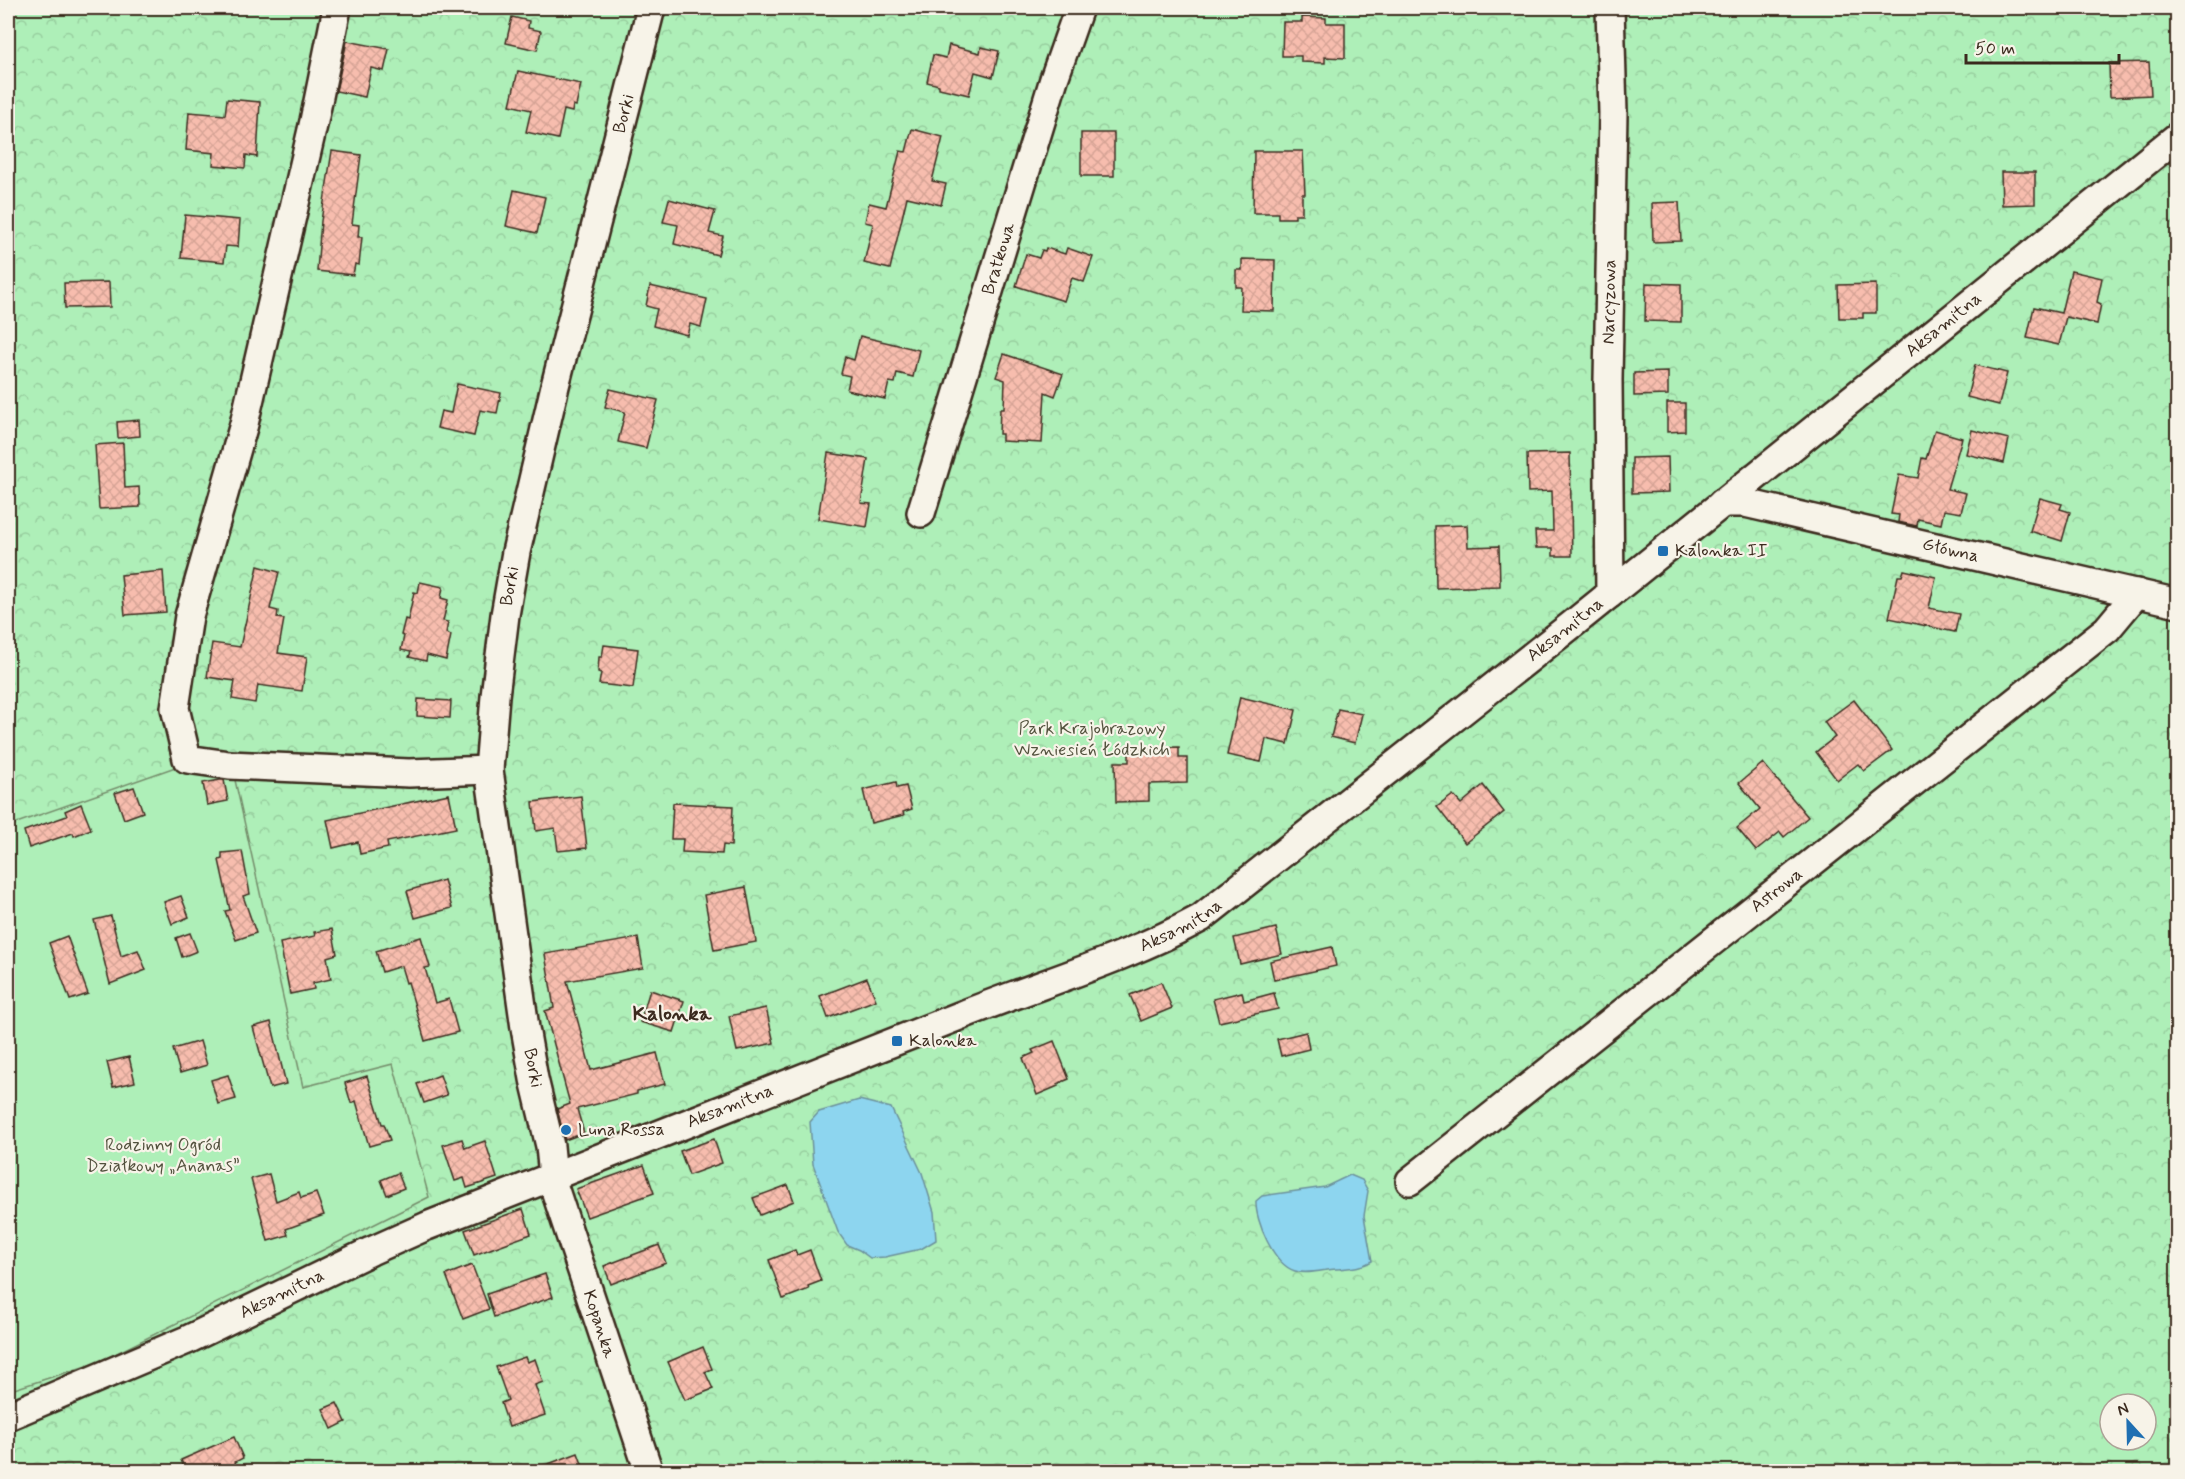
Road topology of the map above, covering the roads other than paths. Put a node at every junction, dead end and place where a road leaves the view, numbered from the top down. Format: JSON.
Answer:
{"nodes":[{"id":1,"x":337,"y":8,"type":"edge"},
{"id":2,"x":651,"y":8,"type":"edge"},
{"id":3,"x":1079,"y":8,"type":"edge"},
{"id":4,"x":1610,"y":8,"type":"edge"},
{"id":5,"x":2172,"y":146,"type":"edge"},
{"id":6,"x":1722,"y":503,"type":"junction"},
{"id":7,"x":921,"y":513,"type":"dead end"},
{"id":8,"x":1610,"y":594,"type":"junction"},
{"id":9,"x":2137,"y":594,"type":"junction"},
{"id":10,"x":2178,"y":603,"type":"edge"},
{"id":11,"x":489,"y":770,"type":"junction"},
{"id":12,"x":554,"y":1175,"type":"junction"},
{"id":13,"x":1410,"y":1181,"type":"dead end"},
{"id":14,"x":8,"y":1416,"type":"edge"},
{"id":15,"x":649,"y":1472,"type":"edge"}],
"edges":[{"from":1,"to":11,"type":"street"},
{"from":2,"to":11,"type":"street","name":"Borki"},
{"from":3,"to":7,"type":"street","name":"Bratkowa"},
{"from":4,"to":8,"type":"street","name":"Narcyzowa"},
{"from":5,"to":6,"type":"street","name":"Aksamitna"},
{"from":6,"to":8,"type":"street","name":"Aksamitna"},
{"from":6,"to":9,"type":"street","name":"Główna"},
{"from":8,"to":12,"type":"street","name":"Aksamitna"},
{"from":9,"to":10,"type":"street","name":"Główna"},
{"from":9,"to":13,"type":"street","name":"Astrowa"},
{"from":11,"to":12,"type":"street","name":"Borki"},
{"from":12,"to":14,"type":"street","name":"Aksamitna"},
{"from":12,"to":15,"type":"street","name":"Kopanka"}]}
